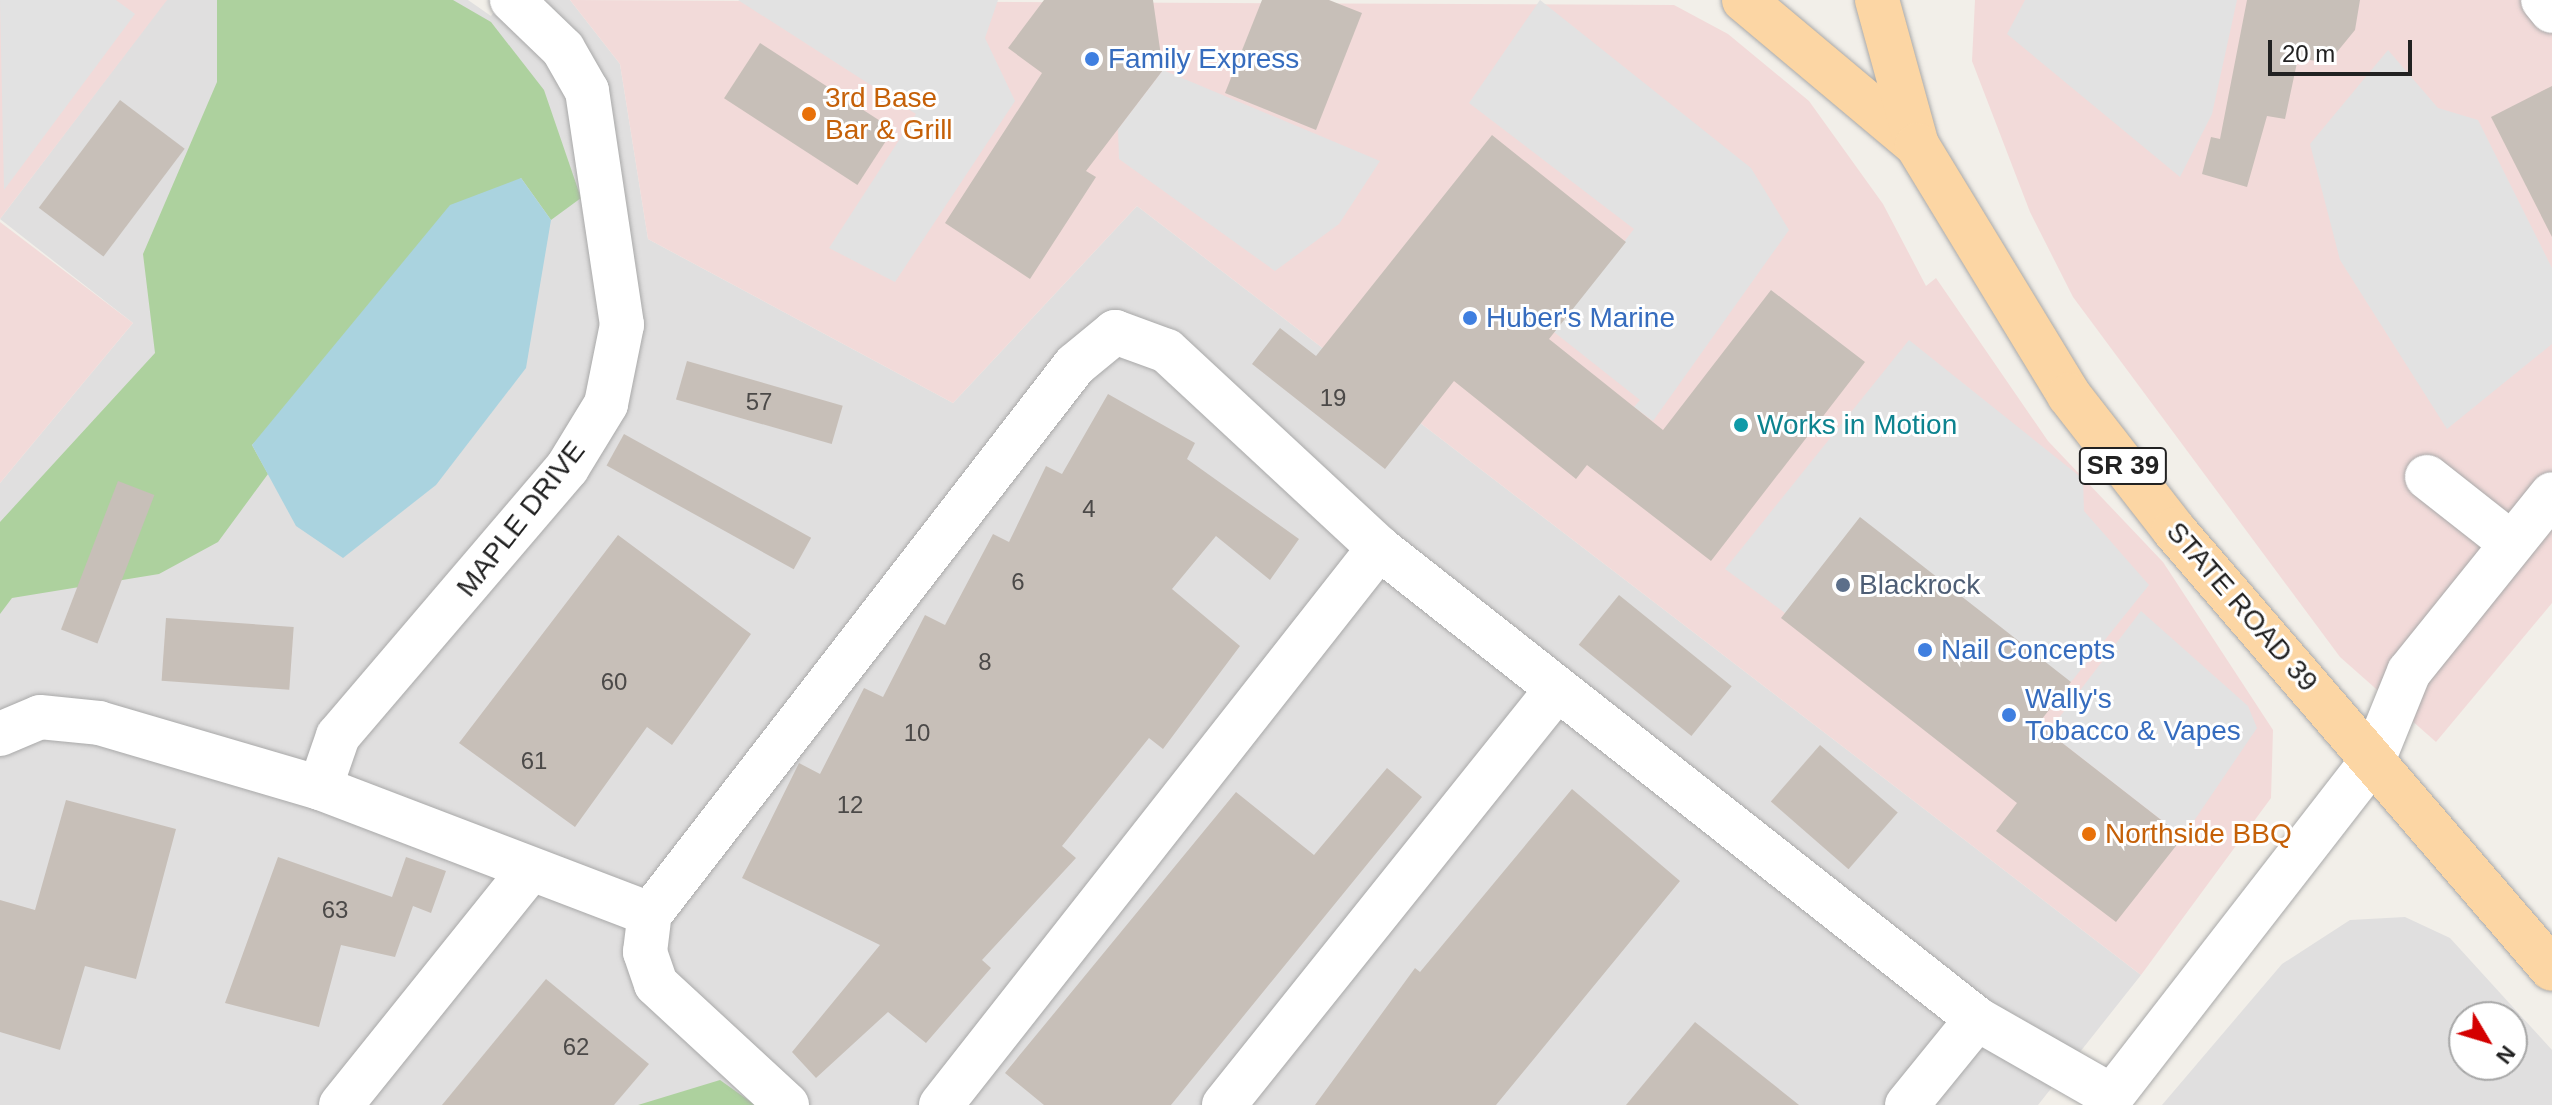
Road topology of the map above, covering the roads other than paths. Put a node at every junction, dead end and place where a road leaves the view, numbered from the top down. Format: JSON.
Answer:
{"nodes":[{"id":1,"x":512,"y":0,"type":"edge"},
{"id":2,"x":1744,"y":0,"type":"edge"},
{"id":3,"x":1877,"y":0,"type":"edge"},
{"id":4,"x":2543,"y":0,"type":"edge"},
{"id":5,"x":2552,"y":11,"type":"edge"},
{"id":6,"x":1917,"y":145,"type":"junction"},
{"id":7,"x":2427,"y":477,"type":"dead end"},
{"id":8,"x":2552,"y":494,"type":"edge"},
{"id":9,"x":2511,"y":543,"type":"junction"},
{"id":10,"x":1379,"y":548,"type":"junction"},
{"id":11,"x":1557,"y":689,"type":"junction"},
{"id":12,"x":0,"y":734,"type":"edge"},
{"id":13,"x":2374,"y":758,"type":"junction"},
{"id":14,"x":320,"y":788,"type":"junction"},
{"id":15,"x":530,"y":870,"type":"junction"},
{"id":16,"x":650,"y":914,"type":"junction"},
{"id":17,"x":2552,"y":969,"type":"edge"},
{"id":18,"x":1977,"y":1019,"type":"junction"},
{"id":19,"x":2108,"y":1101,"type":"edge"},
{"id":20,"x":341,"y":1105,"type":"edge"},
{"id":21,"x":787,"y":1105,"type":"edge"},
{"id":22,"x":941,"y":1105,"type":"edge"},
{"id":23,"x":1224,"y":1105,"type":"edge"},
{"id":24,"x":1907,"y":1105,"type":"edge"}],
"edges":[{"from":1,"to":14,"type":"street","name":"MAPLE DRIVE"},
{"from":2,"to":6,"type":"main road"},
{"from":3,"to":6,"type":"main road","name":"STATE ROAD 39","number":"SR 39"},
{"from":4,"to":5,"type":"street"},
{"from":6,"to":13,"type":"main road","name":"STATE ROAD 39","number":"SR 39"},
{"from":7,"to":9,"type":"street"},
{"from":8,"to":9,"type":"street"},
{"from":9,"to":13,"type":"street"},
{"from":10,"to":11,"type":"street"},
{"from":10,"to":16,"type":"street"},
{"from":10,"to":22,"type":"street"},
{"from":11,"to":18,"type":"street"},
{"from":11,"to":23,"type":"street"},
{"from":12,"to":14,"type":"street"},
{"from":13,"to":17,"type":"main road","name":"STATE ROAD 39","number":"SR 39"},
{"from":13,"to":19,"type":"street"},
{"from":14,"to":15,"type":"street"},
{"from":15,"to":16,"type":"street"},
{"from":15,"to":20,"type":"street"},
{"from":16,"to":21,"type":"street"},
{"from":18,"to":19,"type":"street"},
{"from":18,"to":24,"type":"street"}]}
